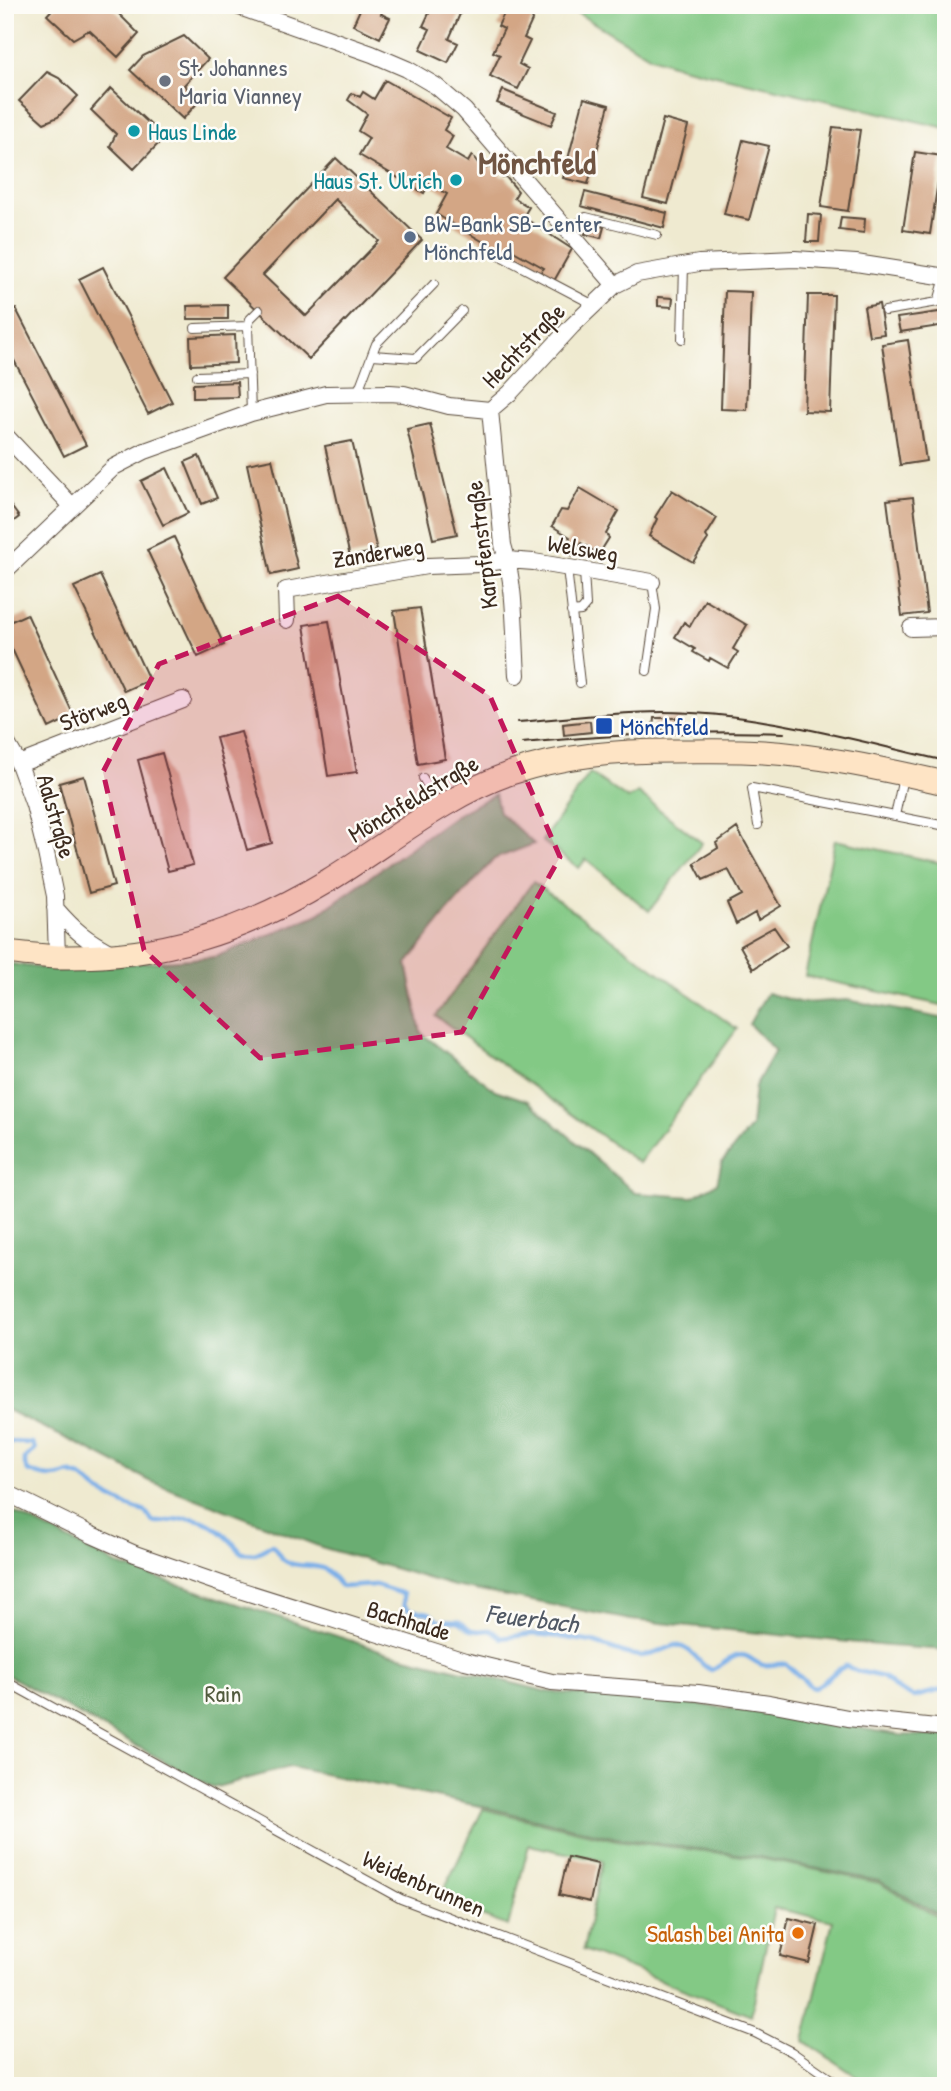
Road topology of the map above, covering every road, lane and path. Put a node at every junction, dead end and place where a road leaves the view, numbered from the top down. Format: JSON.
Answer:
{"nodes":[{"id":1,"x":234,"y":5,"type":"edge"},
{"id":2,"x":570,"y":231,"type":"junction"},
{"id":3,"x":657,"y":235,"type":"dead end"},
{"id":4,"x":491,"y":251,"type":"dead end"},
{"id":5,"x":684,"y":266,"type":"junction"},
{"id":6,"x":945,"y":277,"type":"edge"},
{"id":7,"x":434,"y":284,"type":"dead end"},
{"id":8,"x":615,"y":285,"type":"junction"},
{"id":9,"x":594,"y":306,"type":"junction"},
{"id":10,"x":259,"y":310,"type":"dead end"},
{"id":11,"x":462,"y":311,"type":"dead end"},
{"id":12,"x":885,"y":311,"type":"dead end"},
{"id":13,"x":248,"y":326,"type":"junction"},
{"id":14,"x":195,"y":328,"type":"dead end"},
{"id":15,"x":682,"y":339,"type":"dead end"},
{"id":16,"x":372,"y":355,"type":"junction"},
{"id":17,"x":250,"y":374,"type":"junction"},
{"id":18,"x":197,"y":376,"type":"dead end"},
{"id":19,"x":358,"y":394,"type":"junction"},
{"id":20,"x":490,"y":410,"type":"junction"},
{"id":21,"x":251,"y":412,"type":"junction"},
{"id":22,"x":5,"y":435,"type":"edge"},
{"id":23,"x":72,"y":506,"type":"junction"},
{"id":24,"x":507,"y":560,"type":"junction"},
{"id":25,"x":567,"y":568,"type":"junction"},
{"id":26,"x":5,"y":571,"type":"edge"},
{"id":27,"x":584,"y":571,"type":"junction"},
{"id":28,"x":652,"y":582,"type":"joint"},
{"id":29,"x":572,"y":612,"type":"junction"},
{"id":30,"x":287,"y":620,"type":"dead end"},
{"id":31,"x":946,"y":627,"type":"edge"},
{"id":32,"x":911,"y":628,"type":"dead end"},
{"id":33,"x":647,"y":670,"type":"dead end"},
{"id":34,"x":517,"y":675,"type":"dead end"},
{"id":35,"x":580,"y":683,"type":"dead end"},
{"id":36,"x":183,"y":700,"type":"dead end"},
{"id":37,"x":5,"y":740,"type":"edge"},
{"id":38,"x":19,"y":764,"type":"junction"},
{"id":39,"x":903,"y":774,"type":"junction"},
{"id":40,"x":423,"y":778,"type":"dead end"},
{"id":41,"x":946,"y":783,"type":"edge"},
{"id":42,"x":441,"y":808,"type":"junction"},
{"id":43,"x":895,"y":816,"type":"junction"},
{"id":44,"x":758,"y":825,"type":"dead end"},
{"id":45,"x":946,"y":826,"type":"edge"},
{"id":46,"x":55,"y":908,"type":"junction"},
{"id":47,"x":5,"y":952,"type":"edge"},
{"id":48,"x":114,"y":954,"type":"junction"},
{"id":49,"x":57,"y":957,"type":"junction"},
{"id":50,"x":5,"y":1492,"type":"edge"},
{"id":51,"x":5,"y":1681,"type":"edge"},
{"id":52,"x":946,"y":1727,"type":"edge"},
{"id":53,"x":841,"y":2086,"type":"edge"}],
"edges":[{"from":1,"to":2,"type":"street"},
{"from":2,"to":3,"type":"lane"},
{"from":2,"to":8,"type":"street"},
{"from":4,"to":9,"type":"lane"},
{"from":5,"to":6,"type":"street","name":"Hechtstraße"},
{"from":5,"to":8,"type":"street","name":"Hechtstraße"},
{"from":5,"to":15,"type":"lane"},
{"from":6,"to":12,"type":"lane"},
{"from":7,"to":16,"type":"lane"},
{"from":8,"to":9,"type":"street","name":"Hechtstraße"},
{"from":9,"to":20,"type":"street","name":"Hechtstraße"},
{"from":10,"to":13,"type":"lane"},
{"from":11,"to":16,"type":"lane"},
{"from":13,"to":14,"type":"lane"},
{"from":13,"to":17,"type":"lane"},
{"from":16,"to":19,"type":"lane"},
{"from":17,"to":18,"type":"lane"},
{"from":17,"to":21,"type":"lane"},
{"from":19,"to":20,"type":"street","name":"Hechtstraße"},
{"from":19,"to":21,"type":"street","name":"Hechtstraße"},
{"from":20,"to":24,"type":"street","name":"Karpfenstraße"},
{"from":21,"to":23,"type":"street","name":"Hechtstraße"},
{"from":22,"to":23,"type":"street"},
{"from":23,"to":26,"type":"street","name":"Hechtstraße"},
{"from":24,"to":25,"type":"street","name":"Welsweg"},
{"from":24,"to":30,"type":"street","name":"Zanderweg"},
{"from":24,"to":34,"type":"street","name":"Karpfenstraße"},
{"from":25,"to":27,"type":"street","name":"Welsweg"},
{"from":25,"to":29,"type":"lane"},
{"from":27,"to":28,"type":"street","name":"Welsweg"},
{"from":27,"to":29,"type":"lane"},
{"from":28,"to":33,"type":"lane"},
{"from":29,"to":35,"type":"lane"},
{"from":31,"to":32,"type":"street"},
{"from":36,"to":38,"type":"street","name":"Störweg"},
{"from":37,"to":38,"type":"street","name":"Aalstraße"},
{"from":38,"to":46,"type":"street","name":"Aalstraße"},
{"from":39,"to":41,"type":"main road","name":"Mönchfeldstraße"},
{"from":39,"to":42,"type":"main road","name":"Mönchfeldstraße"},
{"from":39,"to":43,"type":"lane"},
{"from":40,"to":42,"type":"lane"},
{"from":42,"to":48,"type":"main road","name":"Mönchfeldstraße"},
{"from":43,"to":44,"type":"lane"},
{"from":43,"to":45,"type":"lane"},
{"from":46,"to":48,"type":"street"},
{"from":46,"to":49,"type":"street","name":"Aalstraße"},
{"from":47,"to":49,"type":"main road","name":"Mönchfeldstraße"},
{"from":48,"to":49,"type":"main road","name":"Mönchfeldstraße"},
{"from":50,"to":52,"type":"street","name":"Bachhalde"},
{"from":51,"to":53,"type":"lane","name":"Weidenbrunnen"}]}
